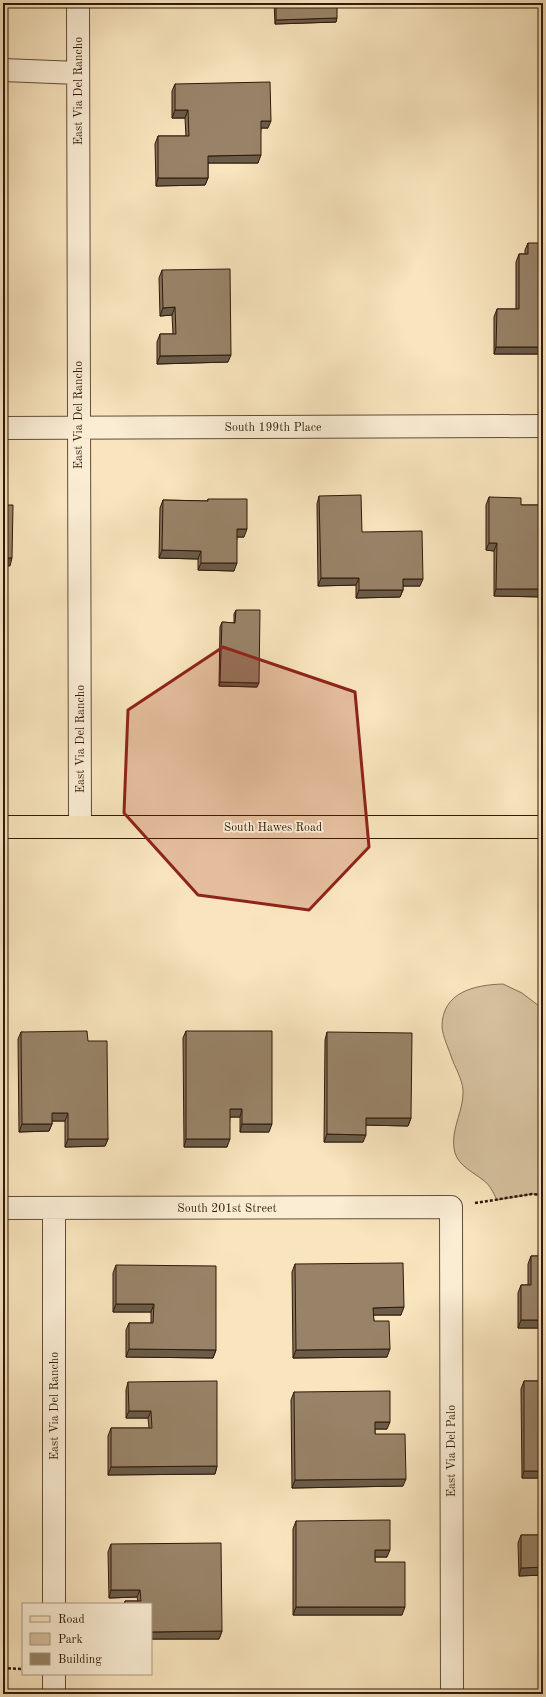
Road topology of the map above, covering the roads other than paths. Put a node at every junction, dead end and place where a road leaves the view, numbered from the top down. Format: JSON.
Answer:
{"nodes":[{"id":1,"x":78,"y":3,"type":"edge"},
{"id":2,"x":3,"y":70,"type":"edge"},
{"id":3,"x":78,"y":73,"type":"junction"},
{"id":4,"x":543,"y":426,"type":"edge"},
{"id":5,"x":3,"y":428,"type":"edge"},
{"id":6,"x":78,"y":428,"type":"junction"},
{"id":7,"x":3,"y":827,"type":"edge"},
{"id":8,"x":80,"y":827,"type":"junction"},
{"id":9,"x":543,"y":827,"type":"edge"},
{"id":10,"x":451,"y":1207,"type":"joint"},
{"id":11,"x":3,"y":1208,"type":"edge"},
{"id":12,"x":54,"y":1208,"type":"junction"},
{"id":13,"x":54,"y":1603,"type":"edge"},
{"id":14,"x":54,"y":1675,"type":"edge"},
{"id":15,"x":54,"y":1694,"type":"edge"},
{"id":16,"x":452,"y":1694,"type":"edge"}],
"edges":[{"from":1,"to":3,"type":"street","name":"East Via Del Rancho"},
{"from":2,"to":3,"type":"street"},
{"from":3,"to":6,"type":"street","name":"East Via Del Rancho"},
{"from":4,"to":6,"type":"street","name":"South 199th Place"},
{"from":5,"to":6,"type":"street","name":"South 199th Place"},
{"from":6,"to":8,"type":"street","name":"East Via Del Rancho"},
{"from":7,"to":8,"type":"main road","name":"South Hawes Road"},
{"from":8,"to":9,"type":"main road","name":"South Hawes Road"},
{"from":10,"to":12,"type":"street","name":"South 201st Street"},
{"from":10,"to":16,"type":"street","name":"East Via Del Palo"},
{"from":11,"to":12,"type":"street","name":"South 201st Street"},
{"from":12,"to":13,"type":"street","name":"East Via Del Rancho"},
{"from":14,"to":15,"type":"street"}]}
